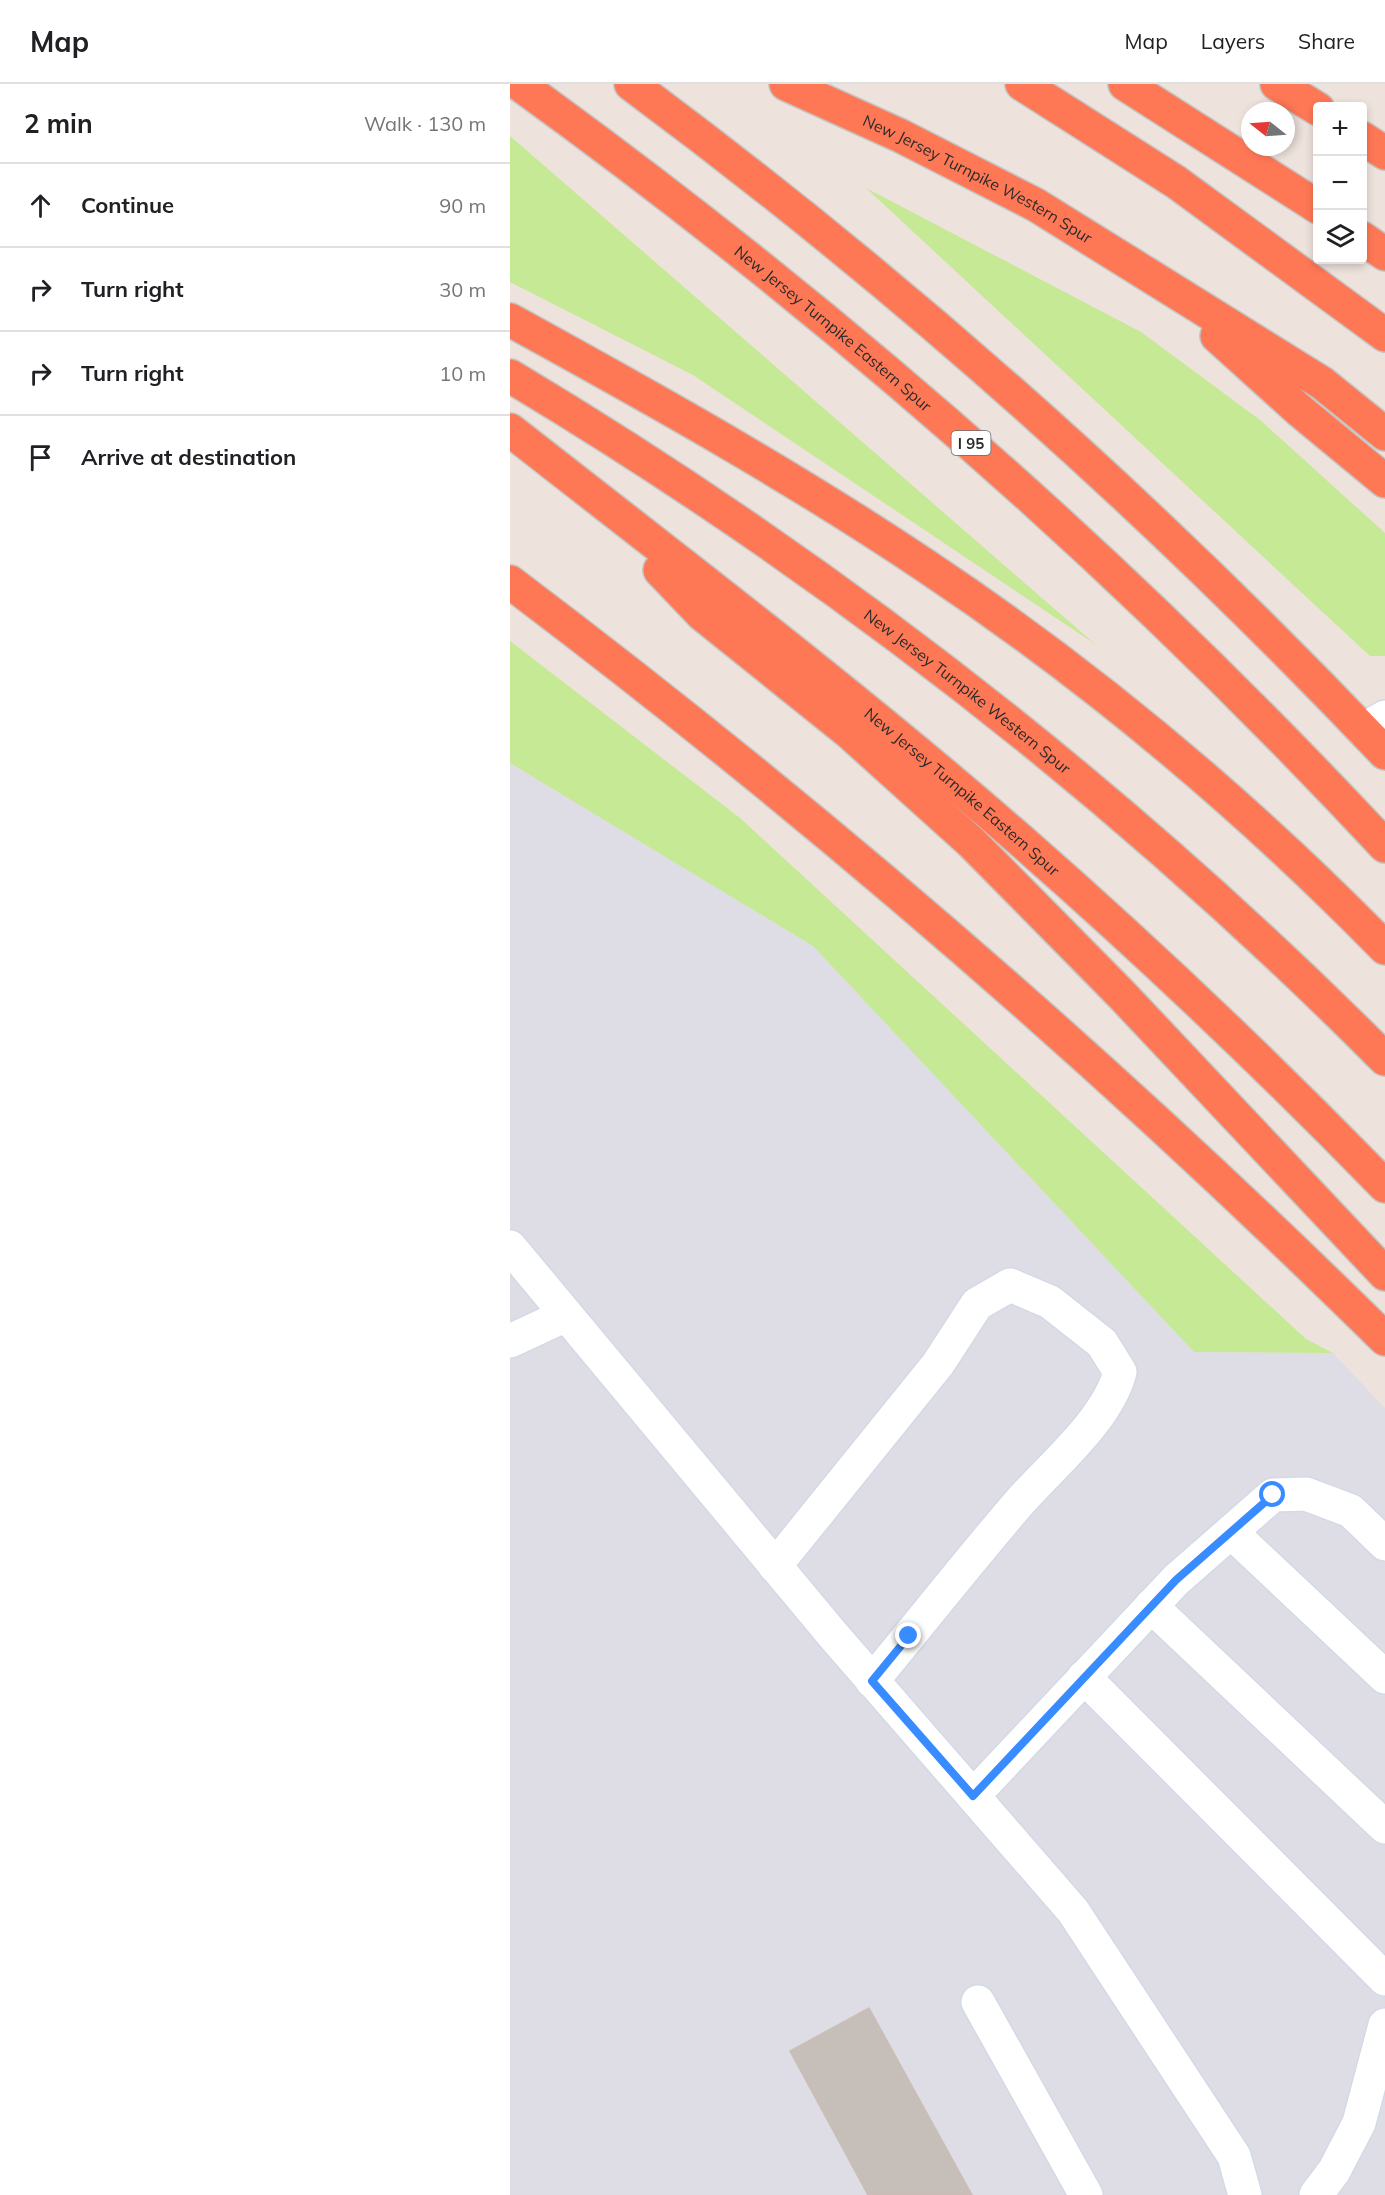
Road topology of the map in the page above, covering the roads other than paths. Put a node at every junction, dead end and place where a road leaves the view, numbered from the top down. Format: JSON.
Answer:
{"nodes":[{"id":1,"x":519,"y":84,"type":"edge"},
{"id":2,"x":631,"y":84,"type":"edge"},
{"id":3,"x":786,"y":84,"type":"edge"},
{"id":4,"x":1022,"y":84,"type":"edge"},
{"id":5,"x":1125,"y":84,"type":"edge"},
{"id":6,"x":1277,"y":84,"type":"edge"},
{"id":7,"x":1313,"y":106,"type":"edge"},
{"id":8,"x":1367,"y":141,"type":"edge"},
{"id":9,"x":1385,"y":153,"type":"edge"},
{"id":10,"x":1313,"y":204,"type":"edge"},
{"id":11,"x":1367,"y":241,"type":"edge"},
{"id":12,"x":1385,"y":254,"type":"edge"},
{"id":13,"x":1163,"y":286,"type":"junction"},
{"id":14,"x":510,"y":320,"type":"edge"},
{"id":15,"x":1385,"y":335,"type":"edge"},
{"id":16,"x":510,"y":376,"type":"edge"},
{"id":17,"x":510,"y":430,"type":"edge"},
{"id":18,"x":1385,"y":434,"type":"edge"},
{"id":19,"x":1385,"y":481,"type":"edge"},
{"id":20,"x":510,"y":582,"type":"edge"},
{"id":21,"x":742,"y":629,"type":"junction"},
{"id":22,"x":1378,"y":733,"type":"edge"},
{"id":23,"x":1385,"y":846,"type":"edge"},
{"id":24,"x":1385,"y":948,"type":"edge"},
{"id":25,"x":1385,"y":1059,"type":"edge"},
{"id":26,"x":1385,"y":1186,"type":"edge"},
{"id":27,"x":510,"y":1247,"type":"edge"},
{"id":28,"x":1385,"y":1274,"type":"edge"},
{"id":29,"x":566,"y":1315,"type":"junction"},
{"id":30,"x":1385,"y":1339,"type":"edge"},
{"id":31,"x":510,"y":1341,"type":"edge"},
{"id":32,"x":1231,"y":1532,"type":"junction"},
{"id":33,"x":1385,"y":1544,"type":"edge"},
{"id":34,"x":775,"y":1566,"type":"junction"},
{"id":35,"x":1151,"y":1606,"type":"junction"},
{"id":36,"x":1084,"y":1677,"type":"junction"},
{"id":37,"x":1385,"y":1677,"type":"edge"},
{"id":38,"x":872,"y":1681,"type":"junction"},
{"id":39,"x":973,"y":1796,"type":"junction"},
{"id":40,"x":1385,"y":1827,"type":"edge"},
{"id":41,"x":1385,"y":1979,"type":"edge"},
{"id":42,"x":978,"y":2002,"type":"dead end"},
{"id":43,"x":1385,"y":2025,"type":"edge"},
{"id":44,"x":1086,"y":2195,"type":"edge"},
{"id":45,"x":1245,"y":2195,"type":"edge"},
{"id":46,"x":1316,"y":2195,"type":"edge"}],
"edges":[{"from":1,"to":23,"type":"highway","name":"New Jersey Turnpike Eastern Spur","number":"I 95"},
{"from":2,"to":22,"type":"highway"},
{"from":3,"to":13,"type":"highway","name":"New Jersey Turnpike Western Spur"},
{"from":4,"to":15,"type":"highway"},
{"from":5,"to":10,"type":"highway"},
{"from":6,"to":7,"type":"highway"},
{"from":8,"to":9,"type":"highway"},
{"from":11,"to":12,"type":"highway"},
{"from":13,"to":18,"type":"highway","name":"New Jersey Turnpike Western Spur"},
{"from":13,"to":19,"type":"highway","name":"New Jersey Turnpike Western Spur"},
{"from":14,"to":24,"type":"highway"},
{"from":16,"to":25,"type":"highway","name":"New Jersey Turnpike Western Spur"},
{"from":17,"to":21,"type":"highway"},
{"from":20,"to":30,"type":"highway"},
{"from":21,"to":26,"type":"highway","name":"New Jersey Turnpike Eastern Spur"},
{"from":21,"to":28,"type":"highway"},
{"from":27,"to":29,"type":"lane"},
{"from":29,"to":31,"type":"lane"},
{"from":29,"to":34,"type":"lane"},
{"from":32,"to":33,"type":"lane"},
{"from":32,"to":35,"type":"lane"},
{"from":32,"to":37,"type":"lane"},
{"from":34,"to":38,"type":"lane"},
{"from":34,"to":38,"type":"lane"},
{"from":35,"to":36,"type":"lane"},
{"from":35,"to":40,"type":"lane"},
{"from":36,"to":39,"type":"lane"},
{"from":36,"to":41,"type":"lane"},
{"from":38,"to":39,"type":"lane"},
{"from":39,"to":45,"type":"lane"},
{"from":42,"to":44,"type":"lane"},
{"from":43,"to":46,"type":"lane"}]}
